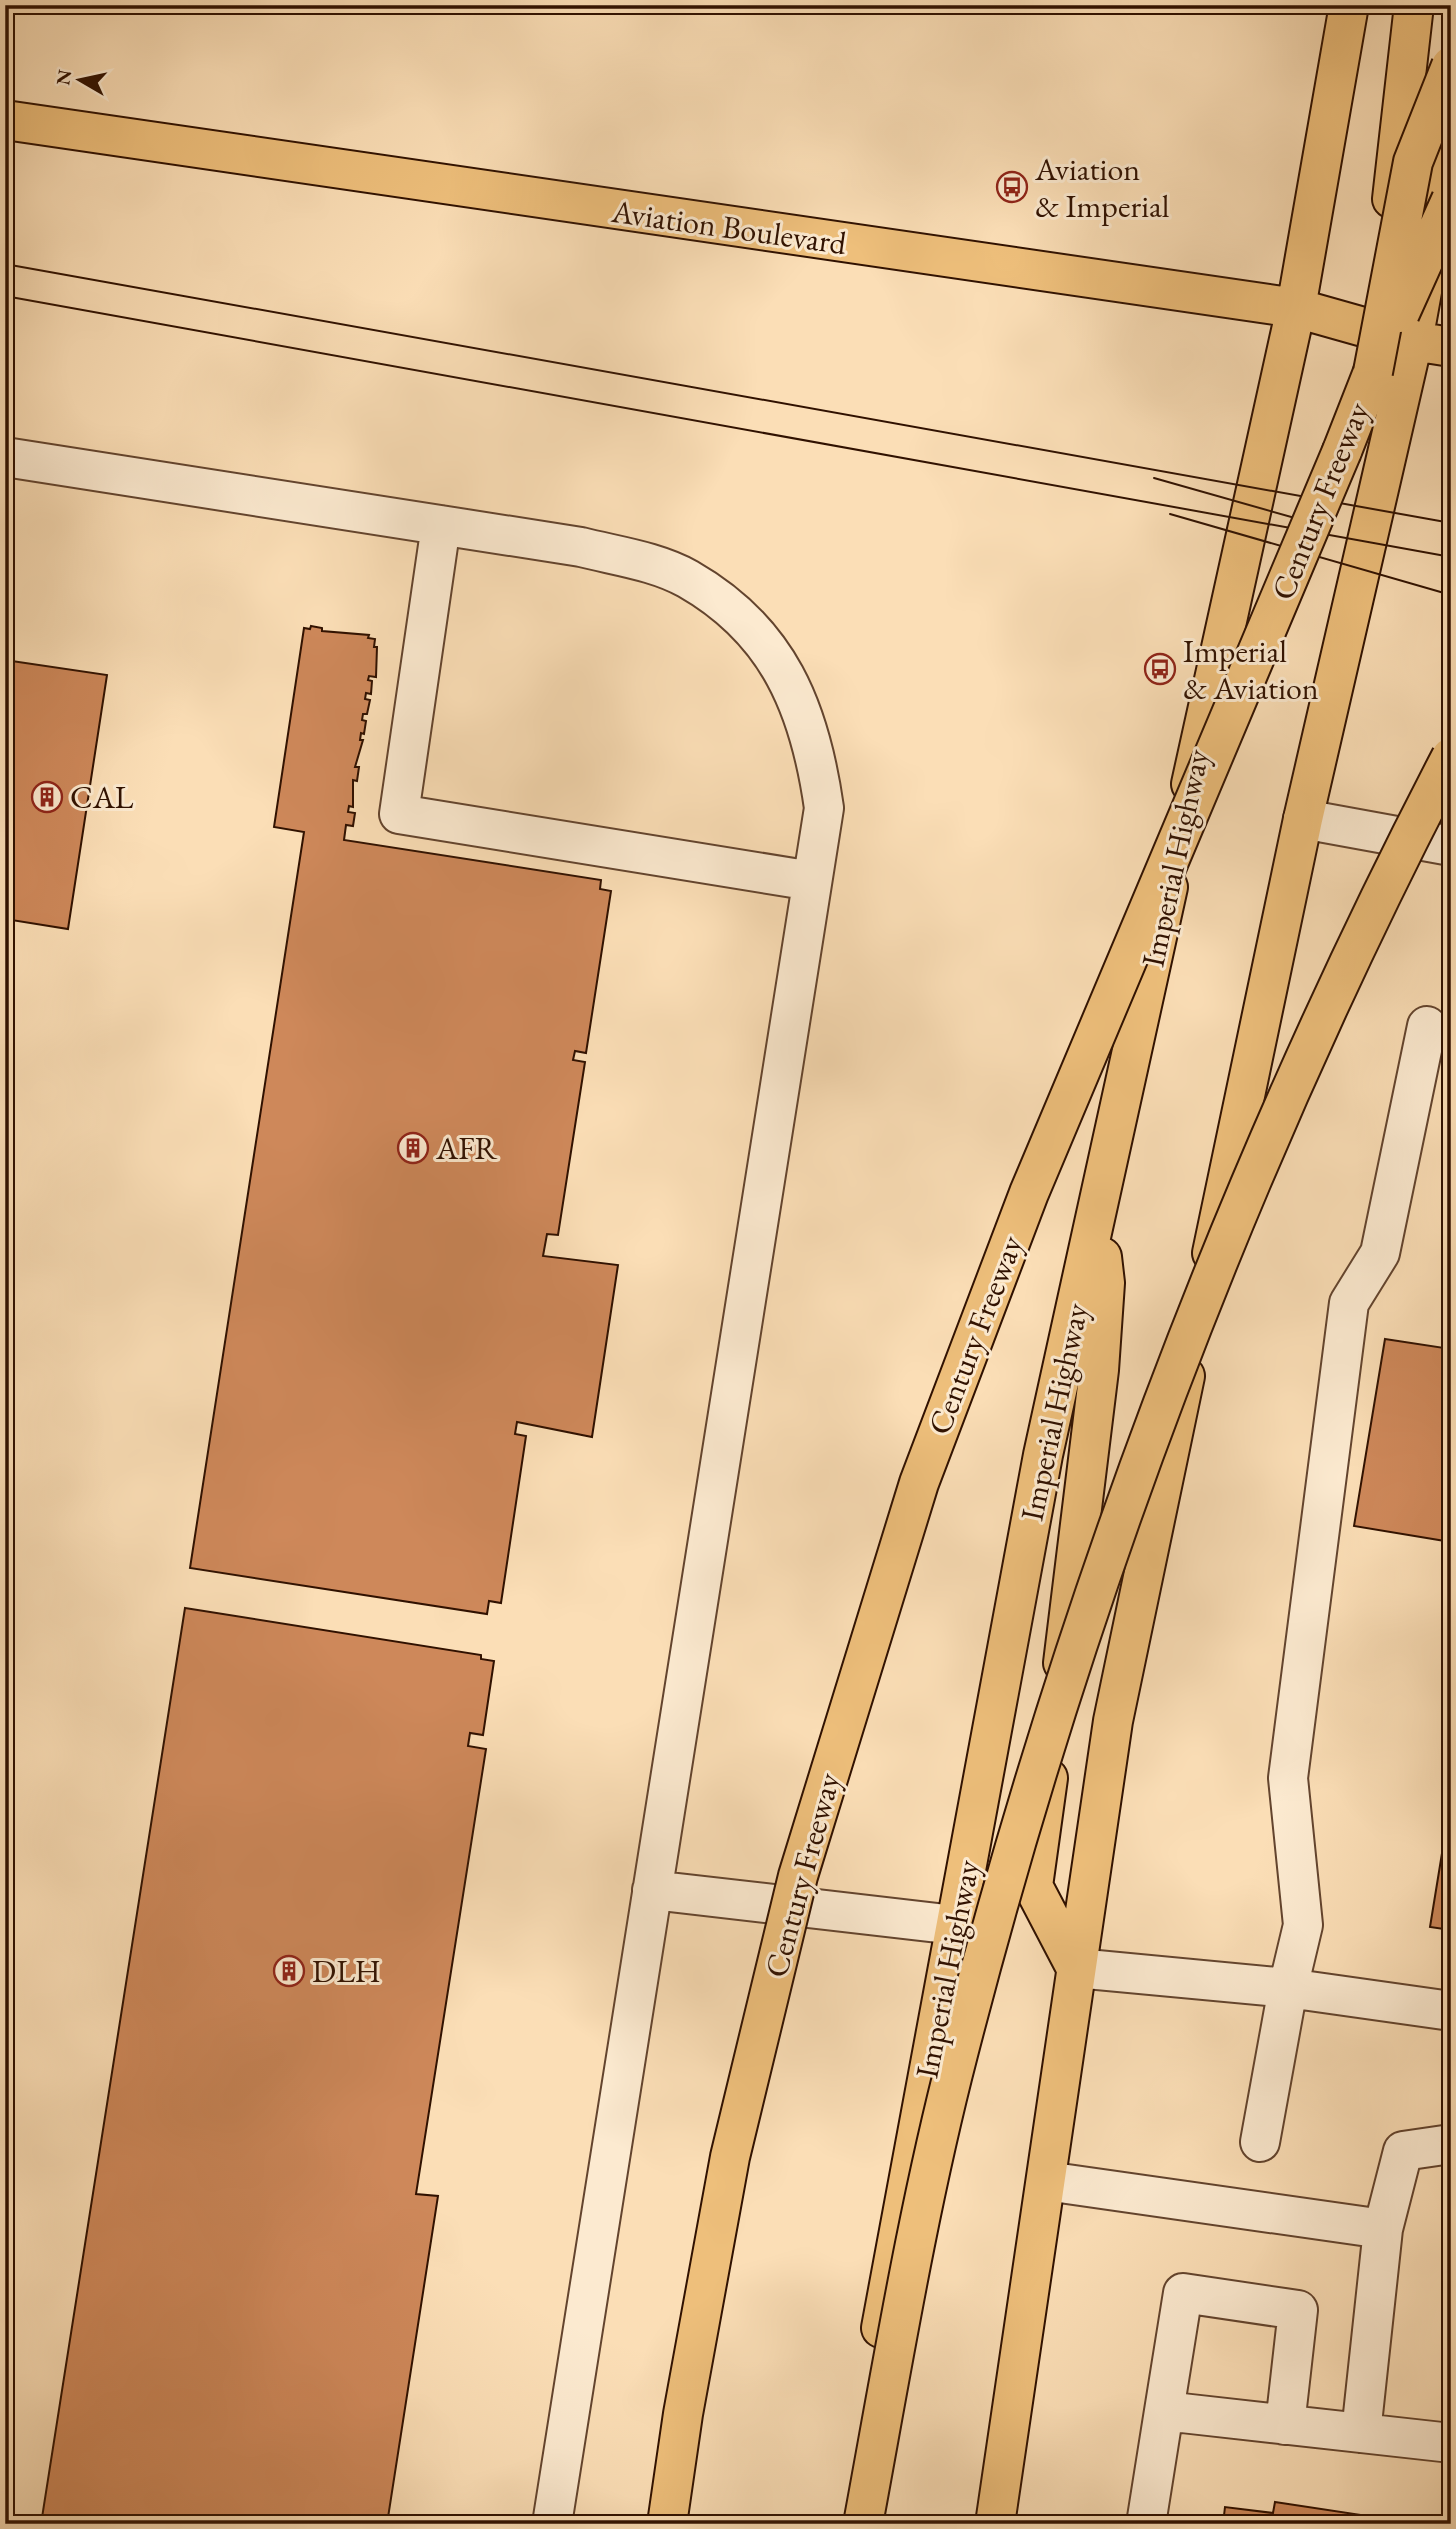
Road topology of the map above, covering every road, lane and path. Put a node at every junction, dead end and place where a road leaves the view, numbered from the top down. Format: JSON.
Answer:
{"nodes":[{"id":1,"x":1349,"y":5,"type":"edge"},
{"id":2,"x":1414,"y":5,"type":"edge"},
{"id":3,"x":1451,"y":66,"type":"edge"},
{"id":4,"x":5,"y":120,"type":"edge"},
{"id":5,"x":1451,"y":132,"type":"edge"},
{"id":6,"x":1451,"y":201,"type":"edge"},
{"id":7,"x":1296,"y":308,"type":"junction"},
{"id":8,"x":1413,"y":341,"type":"junction"},
{"id":9,"x":1451,"y":347,"type":"edge"},
{"id":10,"x":1373,"y":372,"type":"junction"},
{"id":11,"x":5,"y":457,"type":"edge"},
{"id":12,"x":442,"y":526,"type":"junction"},
{"id":13,"x":1451,"y":757,"type":"edge"},
{"id":14,"x":1303,"y":819,"type":"junction"},
{"id":15,"x":1451,"y":846,"type":"edge"},
{"id":16,"x":813,"y":881,"type":"junction"},
{"id":17,"x":1427,"y":1026,"type":"dead end"},
{"id":18,"x":1097,"y":1213,"type":"junction"},
{"id":19,"x":652,"y":1890,"type":"junction"},
{"id":20,"x":955,"y":1925,"type":"junction"},
{"id":21,"x":1076,"y":1968,"type":"junction"},
{"id":22,"x":1287,"y":1988,"type":"junction"},
{"id":23,"x":1451,"y":2011,"type":"edge"},
{"id":24,"x":1260,"y":2142,"type":"dead end"},
{"id":25,"x":1451,"y":2144,"type":"edge"},
{"id":26,"x":1046,"y":2182,"type":"junction"},
{"id":27,"x":1383,"y":2230,"type":"junction"},
{"id":28,"x":1164,"y":2412,"type":"junction"},
{"id":29,"x":1285,"y":2425,"type":"junction"},
{"id":30,"x":1361,"y":2433,"type":"junction"},
{"id":31,"x":1451,"y":2444,"type":"edge"},
{"id":32,"x":552,"y":2524,"type":"edge"},
{"id":33,"x":667,"y":2524,"type":"edge"},
{"id":34,"x":850,"y":2524,"type":"edge"},
{"id":35,"x":863,"y":2524,"type":"edge"},
{"id":36,"x":995,"y":2524,"type":"edge"},
{"id":37,"x":1146,"y":2524,"type":"edge"}],
"edges":[{"from":1,"to":7,"type":"main road","name":"Imperial Highway"},
{"from":2,"to":8,"type":"main road"},
{"from":3,"to":10,"type":"main road","bridge":true},
{"from":4,"to":7,"type":"main road","name":"Aviation Boulevard"},
{"from":5,"to":8,"type":"main road"},
{"from":6,"to":10,"type":"main road","name":"Century Freeway","bridge":true},
{"from":7,"to":8,"type":"main road","name":"Aviation Boulevard"},
{"from":7,"to":18,"type":"main road","name":"Imperial Highway"},
{"from":8,"to":9,"type":"main road","name":"Aviation Boulevard"},
{"from":8,"to":14,"type":"main road"},
{"from":10,"to":33,"type":"main road","name":"Century Freeway","bridge":true},
{"from":11,"to":12,"type":"street"},
{"from":12,"to":16,"type":"street"},
{"from":12,"to":16,"type":"street"},
{"from":13,"to":35,"type":"main road","bridge":true},
{"from":14,"to":15,"type":"street"},
{"from":14,"to":21,"type":"main road"},
{"from":16,"to":19,"type":"street"},
{"from":17,"to":22,"type":"street"},
{"from":18,"to":20,"type":"main road","name":"Imperial Highway"},
{"from":18,"to":21,"type":"main road"},
{"from":19,"to":20,"type":"street"},
{"from":19,"to":32,"type":"street"},
{"from":20,"to":34,"type":"main road","name":"Imperial Highway"},
{"from":21,"to":22,"type":"street"},
{"from":21,"to":26,"type":"main road"},
{"from":22,"to":23,"type":"street"},
{"from":22,"to":24,"type":"street"},
{"from":25,"to":27,"type":"street"},
{"from":26,"to":27,"type":"street"},
{"from":26,"to":36,"type":"main road"},
{"from":27,"to":30,"type":"street"},
{"from":28,"to":29,"type":"street"},
{"from":28,"to":29,"type":"street"},
{"from":28,"to":37,"type":"street"},
{"from":29,"to":30,"type":"street"},
{"from":30,"to":31,"type":"street"}]}
